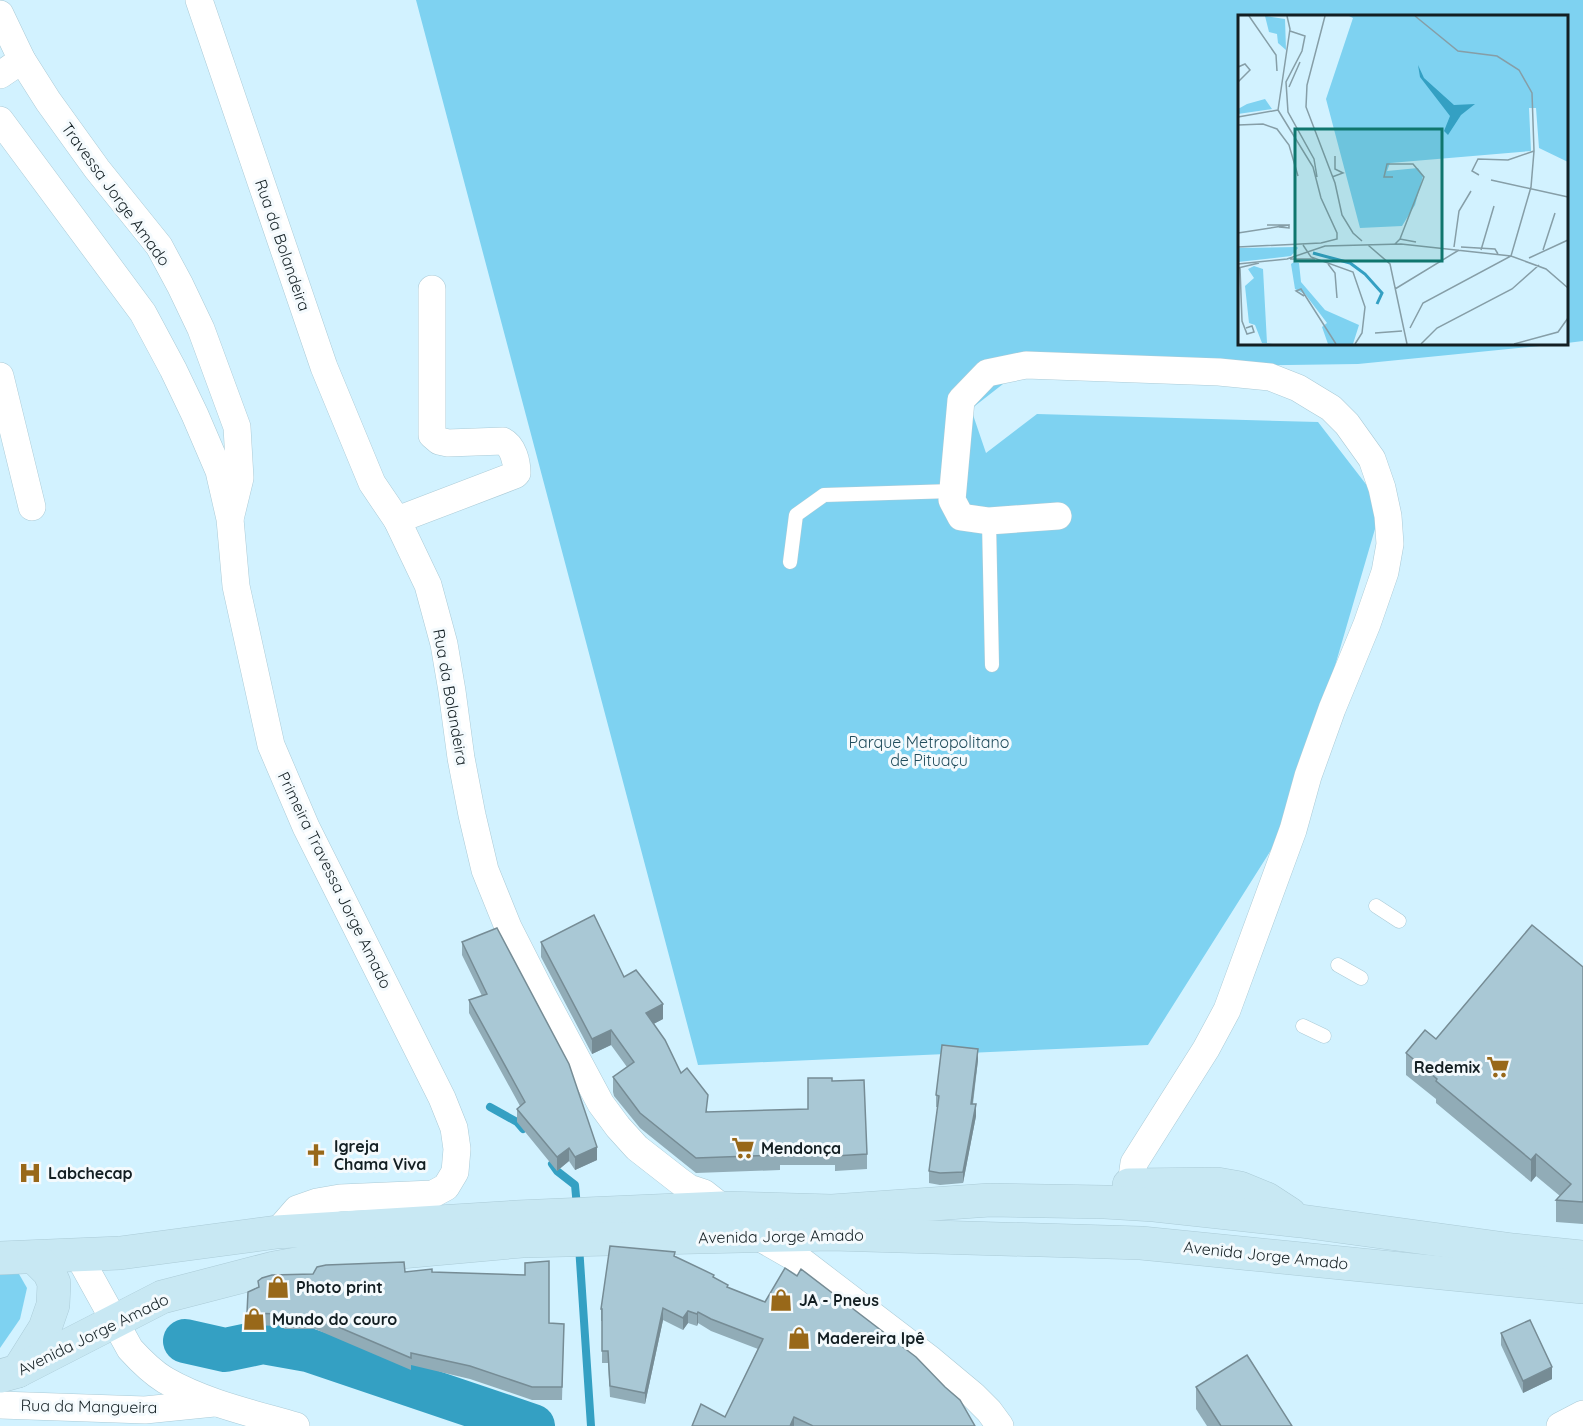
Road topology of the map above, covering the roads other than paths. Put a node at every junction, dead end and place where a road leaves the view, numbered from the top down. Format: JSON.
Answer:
{"nodes":[{"id":1,"x":199,"y":0,"type":"edge"},
{"id":2,"x":0,"y":14,"type":"edge"},
{"id":3,"x":11,"y":67,"type":"edge"},
{"id":4,"x":0,"y":120,"type":"edge"},
{"id":5,"x":432,"y":289,"type":"dead end"},
{"id":6,"x":0,"y":376,"type":"edge"},
{"id":7,"x":953,"y":492,"type":"junction"},
{"id":8,"x":32,"y":507,"type":"dead end"},
{"id":9,"x":1058,"y":516,"type":"dead end"},
{"id":10,"x":230,"y":519,"type":"junction"},
{"id":11,"x":397,"y":520,"type":"junction"},
{"id":12,"x":989,"y":521,"type":"junction"},
{"id":13,"x":790,"y":562,"type":"dead end"},
{"id":14,"x":992,"y":664,"type":"dead end"},
{"id":15,"x":1376,"y":906,"type":"dead end"},
{"id":16,"x":1399,"y":921,"type":"dead end"},
{"id":17,"x":1338,"y":965,"type":"dead end"},
{"id":18,"x":1361,"y":978,"type":"dead end"},
{"id":19,"x":1303,"y":1026,"type":"dead end"},
{"id":20,"x":1324,"y":1035,"type":"dead end"},
{"id":21,"x":1132,"y":1174,"type":"junction"},
{"id":22,"x":1074,"y":1202,"type":"junction"},
{"id":23,"x":723,"y":1208,"type":"junction"},
{"id":24,"x":1301,"y":1221,"type":"junction"},
{"id":25,"x":832,"y":1222,"type":"junction"},
{"id":26,"x":641,"y":1225,"type":"junction"},
{"id":27,"x":519,"y":1229,"type":"junction"},
{"id":28,"x":277,"y":1232,"type":"junction"},
{"id":29,"x":757,"y":1236,"type":"junction"},
{"id":30,"x":1072,"y":1241,"type":"junction"},
{"id":31,"x":78,"y":1255,"type":"junction"},
{"id":32,"x":34,"y":1257,"type":"junction"},
{"id":33,"x":1583,"y":1257,"type":"edge"},
{"id":34,"x":0,"y":1258,"type":"edge"},
{"id":35,"x":1583,"y":1287,"type":"edge"},
{"id":36,"x":116,"y":1321,"type":"junction"},
{"id":37,"x":9,"y":1373,"type":"edge"},
{"id":38,"x":214,"y":1403,"type":"junction"},
{"id":39,"x":0,"y":1405,"type":"edge"},
{"id":40,"x":1583,"y":1414,"type":"edge"},
{"id":41,"x":296,"y":1426,"type":"edge"},
{"id":42,"x":1000,"y":1426,"type":"edge"},
{"id":43,"x":1560,"y":1426,"type":"edge"}],
"edges":[{"from":1,"to":11,"type":"street","name":"Rua da Bolandeira"},
{"from":2,"to":3,"type":"street","name":"Travessa Jorge Amado"},
{"from":3,"to":10,"type":"street","name":"Travessa Jorge Amado"},
{"from":4,"to":10,"type":"street","name":"Primeira Travessa Jorge Amado"},
{"from":5,"to":11,"type":"street"},
{"from":6,"to":8,"type":"street"},
{"from":7,"to":12,"type":"street"},
{"from":7,"to":13,"type":"lane"},
{"from":7,"to":21,"type":"street"},
{"from":9,"to":12,"type":"street"},
{"from":10,"to":28,"type":"street","name":"Primeira Travessa Jorge Amado"},
{"from":11,"to":23,"type":"street","name":"Rua da Bolandeira"},
{"from":12,"to":14,"type":"lane"},
{"from":15,"to":16,"type":"lane"},
{"from":17,"to":18,"type":"lane"},
{"from":19,"to":20,"type":"lane"},
{"from":21,"to":22,"type":"main road"},
{"from":21,"to":24,"type":"main road"},
{"from":22,"to":24,"type":"main road","name":"Avenida Jorge Amado"},
{"from":22,"to":25,"type":"main road","name":"Avenida Jorge Amado"},
{"from":22,"to":30,"type":"main road"},
{"from":23,"to":25,"type":"main road","name":"Avenida Jorge Amado"},
{"from":23,"to":26,"type":"main road","name":"Avenida Jorge Amado"},
{"from":24,"to":33,"type":"main road","name":"Avenida Jorge Amado"},
{"from":25,"to":29,"type":"main road","name":"Avenida Jorge Amado"},
{"from":25,"to":30,"type":"main road","name":"Avenida Jorge Amado"},
{"from":26,"to":27,"type":"main road","name":"Avenida Jorge Amado"},
{"from":26,"to":29,"type":"main road","name":"Avenida Jorge Amado"},
{"from":27,"to":28,"type":"main road","name":"Avenida Jorge Amado"},
{"from":27,"to":36,"type":"main road","name":"Avenida Jorge Amado"},
{"from":28,"to":31,"type":"main road","name":"Avenida Jorge Amado"},
{"from":29,"to":42,"type":"street"},
{"from":30,"to":35,"type":"main road","name":"Avenida Jorge Amado"},
{"from":31,"to":32,"type":"main road","name":"Avenida Jorge Amado"},
{"from":31,"to":36,"type":"street","name":"Rua da Mangueira"},
{"from":32,"to":34,"type":"main road","name":"Avenida Jorge Amado"},
{"from":32,"to":37,"type":"main road"},
{"from":36,"to":37,"type":"main road","name":"Avenida Jorge Amado"},
{"from":36,"to":38,"type":"street","name":"Rua da Mangueira"},
{"from":38,"to":39,"type":"street","name":"Rua da Mangueira"},
{"from":38,"to":41,"type":"street","name":"Rua da Mangueira"},
{"from":40,"to":43,"type":"street"}]}
